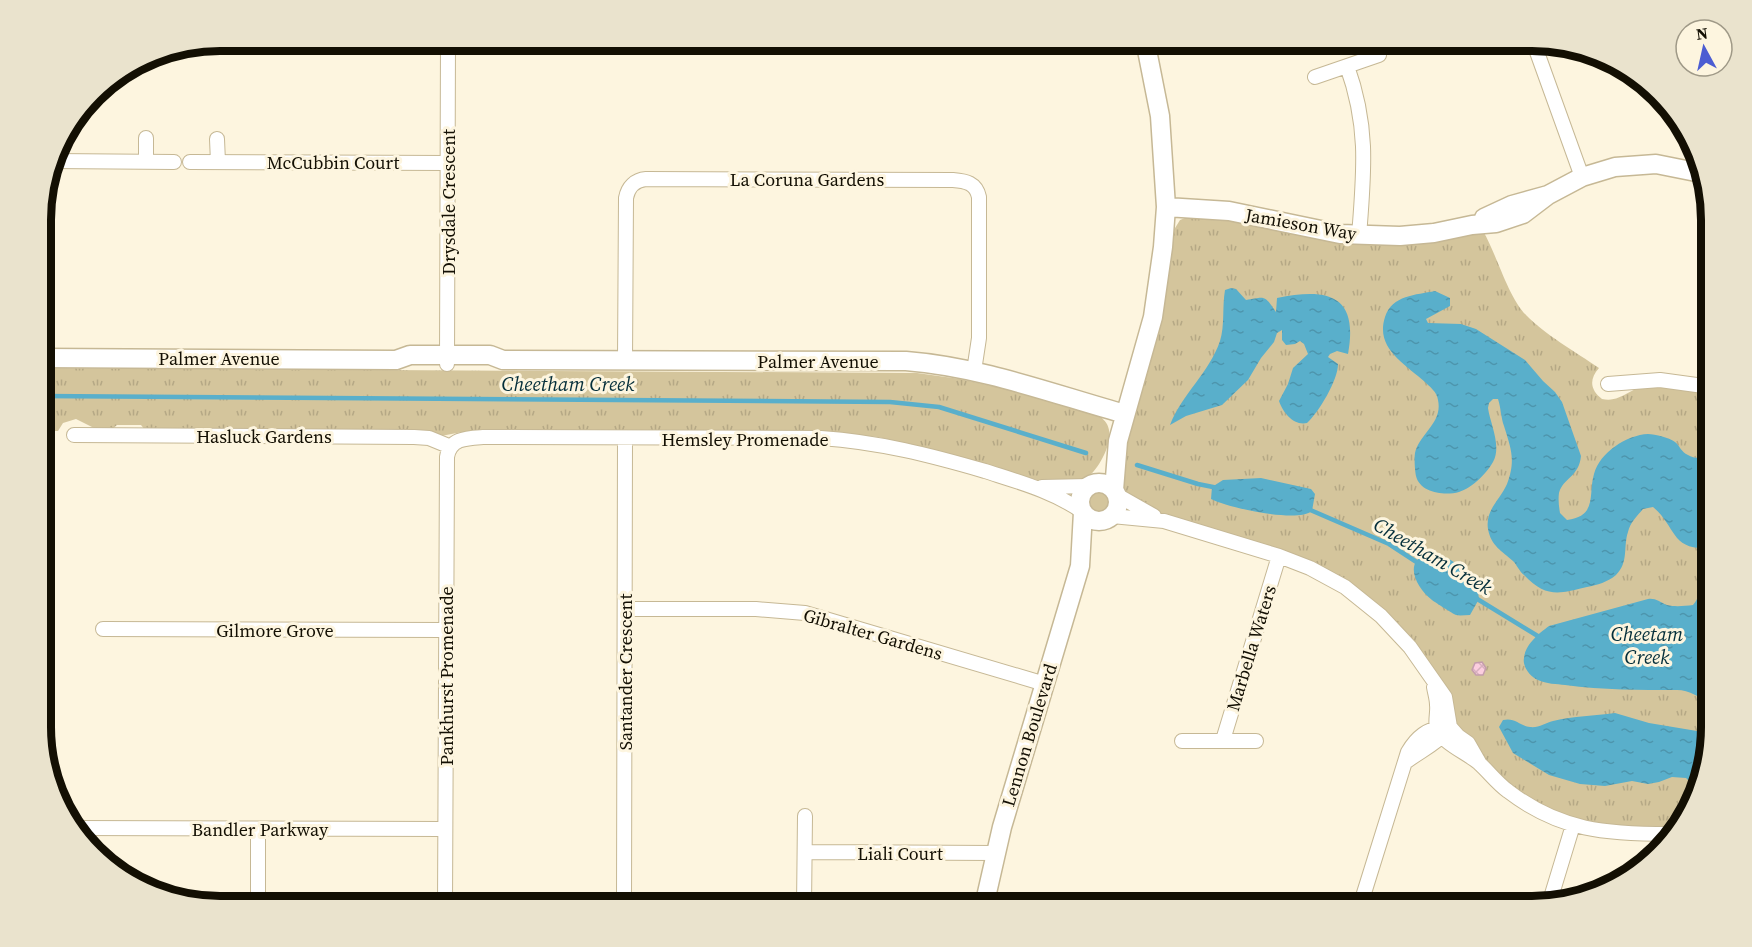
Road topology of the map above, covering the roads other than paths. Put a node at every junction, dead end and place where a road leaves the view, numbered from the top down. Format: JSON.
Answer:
{"nodes":[{"id":1,"x":448,"y":51,"type":"edge"},
{"id":2,"x":1147,"y":51,"type":"edge"},
{"id":3,"x":1537,"y":51,"type":"edge"},
{"id":4,"x":1379,"y":55,"type":"dead end"},
{"id":5,"x":1347,"y":66,"type":"junction"},
{"id":6,"x":1315,"y":76,"type":"dead end"},
{"id":7,"x":146,"y":138,"type":"dead end"},
{"id":8,"x":218,"y":139,"type":"dead end"},
{"id":9,"x":62,"y":161,"type":"edge"},
{"id":10,"x":146,"y":162,"type":"junction"},
{"id":11,"x":174,"y":162,"type":"dead end"},
{"id":12,"x":190,"y":162,"type":"dead end"},
{"id":13,"x":218,"y":162,"type":"junction"},
{"id":14,"x":448,"y":163,"type":"junction"},
{"id":15,"x":1693,"y":171,"type":"edge"},
{"id":16,"x":1582,"y":177,"type":"junction"},
{"id":17,"x":1166,"y":207,"type":"junction"},
{"id":18,"x":1359,"y":236,"type":"junction"},
{"id":19,"x":51,"y":358,"type":"edge"},
{"id":20,"x":447,"y":360,"type":"junction"},
{"id":21,"x":625,"y":360,"type":"junction"},
{"id":22,"x":974,"y":371,"type":"junction"},
{"id":23,"x":1608,"y":384,"type":"dead end"},
{"id":24,"x":1701,"y":386,"type":"edge"},
{"id":25,"x":1125,"y":414,"type":"junction"},
{"id":26,"x":75,"y":435,"type":"dead end"},
{"id":27,"x":625,"y":438,"type":"junction"},
{"id":28,"x":1118,"y":441,"type":"junction"},
{"id":29,"x":451,"y":447,"type":"junction"},
{"id":30,"x":1091,"y":485,"type":"junction"},
{"id":31,"x":1037,"y":487,"type":"junction"},
{"id":32,"x":1116,"y":493,"type":"junction"},
{"id":33,"x":1083,"y":512,"type":"junction"},
{"id":34,"x":1110,"y":518,"type":"junction"},
{"id":35,"x":1164,"y":521,"type":"junction"},
{"id":36,"x":1279,"y":556,"type":"junction"},
{"id":37,"x":1080,"y":566,"type":"junction"},
{"id":38,"x":625,"y":609,"type":"junction"},
{"id":39,"x":103,"y":629,"type":"dead end"},
{"id":40,"x":447,"y":630,"type":"junction"},
{"id":41,"x":1045,"y":684,"type":"junction"},
{"id":42,"x":1443,"y":731,"type":"junction"},
{"id":43,"x":1223,"y":740,"type":"junction"},
{"id":44,"x":1182,"y":741,"type":"dead end"},
{"id":45,"x":1257,"y":741,"type":"dead end"},
{"id":46,"x":805,"y":816,"type":"dead end"},
{"id":47,"x":1573,"y":825,"type":"junction"},
{"id":48,"x":85,"y":828,"type":"edge"},
{"id":49,"x":258,"y":829,"type":"junction"},
{"id":50,"x":445,"y":829,"type":"junction"},
{"id":51,"x":1662,"y":834,"type":"edge"},
{"id":52,"x":804,"y":852,"type":"junction"},
{"id":53,"x":995,"y":853,"type":"junction"},
{"id":54,"x":1552,"y":895,"type":"edge"},
{"id":55,"x":258,"y":896,"type":"edge"},
{"id":56,"x":445,"y":896,"type":"edge"},
{"id":57,"x":624,"y":896,"type":"edge"},
{"id":58,"x":804,"y":896,"type":"edge"},
{"id":59,"x":990,"y":896,"type":"edge"},
{"id":60,"x":1363,"y":896,"type":"edge"}],
"edges":[{"from":1,"to":14,"type":"street","name":"Drysdale Crescent"},
{"from":2,"to":17,"type":"street"},
{"from":3,"to":16,"type":"street"},
{"from":4,"to":5,"type":"street"},
{"from":5,"to":6,"type":"street"},
{"from":5,"to":18,"type":"street"},
{"from":7,"to":10,"type":"street"},
{"from":8,"to":13,"type":"street"},
{"from":9,"to":10,"type":"street"},
{"from":10,"to":11,"type":"street"},
{"from":12,"to":13,"type":"street","name":"McCubbin Court"},
{"from":13,"to":14,"type":"street","name":"McCubbin Court"},
{"from":14,"to":20,"type":"street","name":"Drysdale Crescent"},
{"from":15,"to":16,"type":"street","name":"Jamieson Way"},
{"from":16,"to":18,"type":"street","name":"Jamieson Way"},
{"from":17,"to":18,"type":"street","name":"Jamieson Way"},
{"from":17,"to":25,"type":"street"},
{"from":19,"to":20,"type":"street","name":"Palmer Avenue"},
{"from":20,"to":21,"type":"street","name":"Palmer Avenue"},
{"from":21,"to":22,"type":"street","name":"Palmer Avenue"},
{"from":21,"to":22,"type":"street","name":"La Coruna Gardens"},
{"from":22,"to":25,"type":"street","name":"Palmer Avenue"},
{"from":23,"to":24,"type":"street"},
{"from":25,"to":28,"type":"street"},
{"from":26,"to":29,"type":"street","name":"Hasluck Gardens"},
{"from":27,"to":29,"type":"street","name":"Hemsley Promenade"},
{"from":27,"to":31,"type":"street","name":"Hemsley Promenade"},
{"from":27,"to":38,"type":"street","name":"Santander Crescent"},
{"from":28,"to":30,"type":"street"},
{"from":28,"to":32,"type":"street"},
{"from":29,"to":40,"type":"street","name":"Pankhurst Promenade"},
{"from":30,"to":31,"type":"street","name":"Hemsley Promenade"},
{"from":30,"to":32,"type":"street"},
{"from":30,"to":33,"type":"street"},
{"from":31,"to":33,"type":"street","name":"Hemsley Promenade"},
{"from":32,"to":34,"type":"street"},
{"from":32,"to":35,"type":"street"},
{"from":33,"to":34,"type":"street"},
{"from":33,"to":37,"type":"street","name":"Lennon Boulevard"},
{"from":34,"to":35,"type":"street"},
{"from":34,"to":37,"type":"street","name":"Lennon Boulevard"},
{"from":35,"to":36,"type":"street"},
{"from":36,"to":42,"type":"street"},
{"from":36,"to":43,"type":"street","name":"Marbella Waters"},
{"from":37,"to":41,"type":"street","name":"Lennon Boulevard"},
{"from":38,"to":41,"type":"street","name":"Gibralter Gardens"},
{"from":38,"to":57,"type":"street","name":"Santander Crescent"},
{"from":39,"to":40,"type":"street","name":"Gilmore Grove"},
{"from":40,"to":50,"type":"street","name":"Pankhurst Promenade"},
{"from":41,"to":53,"type":"street","name":"Lennon Boulevard"},
{"from":42,"to":47,"type":"street"},
{"from":42,"to":60,"type":"street"},
{"from":43,"to":44,"type":"street","name":"Marbella Waters"},
{"from":43,"to":45,"type":"street","name":"Marbella Waters"},
{"from":46,"to":52,"type":"street"},
{"from":47,"to":51,"type":"street"},
{"from":47,"to":54,"type":"street"},
{"from":48,"to":49,"type":"street","name":"Bandler Parkway"},
{"from":49,"to":50,"type":"street","name":"Bandler Parkway"},
{"from":49,"to":55,"type":"street"},
{"from":50,"to":56,"type":"street","name":"Pankhurst Promenade"},
{"from":52,"to":53,"type":"street","name":"Liali Court"},
{"from":52,"to":58,"type":"street"},
{"from":53,"to":59,"type":"street","name":"Lennon Boulevard"}]}
